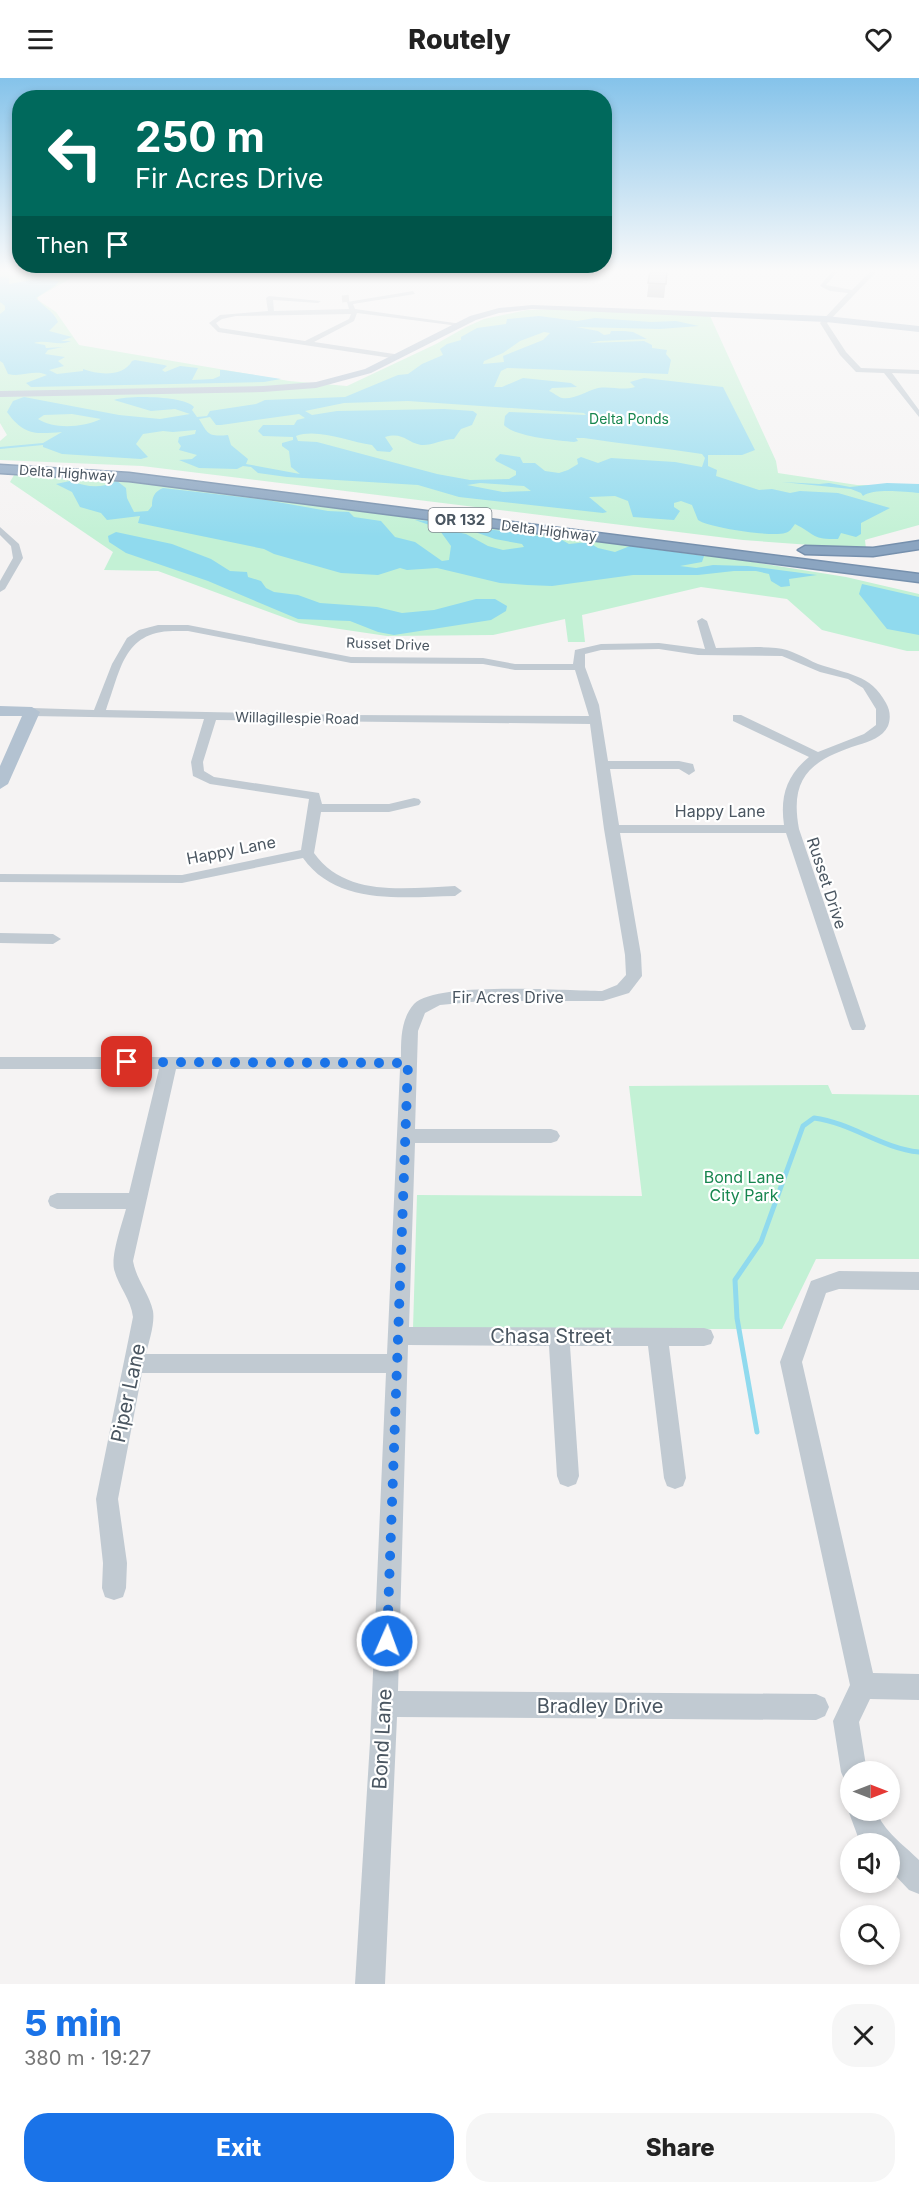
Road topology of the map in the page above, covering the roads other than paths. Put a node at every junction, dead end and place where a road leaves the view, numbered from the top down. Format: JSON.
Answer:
{"nodes":[{"id":1,"x":391,"y":360,"type":"edge"},
{"id":2,"x":852,"y":360,"type":"edge"},
{"id":3,"x":886,"y":372,"type":"junction"},
{"id":4,"x":919,"y":372,"type":"edge"},
{"id":5,"x":0,"y":392,"type":"edge"},
{"id":6,"x":919,"y":415,"type":"edge"},
{"id":7,"x":0,"y":465,"type":"edge"},
{"id":8,"x":0,"y":469,"type":"edge"},
{"id":9,"x":0,"y":530,"type":"edge"},
{"id":10,"x":712,"y":544,"type":"junction"},
{"id":11,"x":919,"y":545,"type":"edge"},
{"id":12,"x":823,"y":567,"type":"junction"},
{"id":13,"x":919,"y":569,"type":"edge"},
{"id":14,"x":919,"y":578,"type":"edge"},
{"id":15,"x":0,"y":589,"type":"edge"},
{"id":16,"x":919,"y":589,"type":"edge"},
{"id":17,"x":702,"y":621,"type":"dead end"},
{"id":18,"x":712,"y":652,"type":"junction"},
{"id":19,"x":579,"y":667,"type":"junction"},
{"id":20,"x":0,"y":711,"type":"edge"},
{"id":21,"x":32,"y":711,"type":"junction"},
{"id":22,"x":99,"y":713,"type":"junction"},
{"id":23,"x":211,"y":716,"type":"junction"},
{"id":24,"x":737,"y":718,"type":"dead end"},
{"id":25,"x":595,"y":720,"type":"junction"},
{"id":26,"x":818,"y":757,"type":"junction"},
{"id":27,"x":602,"y":765,"type":"junction"},
{"id":28,"x":689,"y":771,"type":"dead end"},
{"id":29,"x":0,"y":784,"type":"edge"},
{"id":30,"x":414,"y":802,"type":"dead end"},
{"id":31,"x":315,"y":808,"type":"junction"},
{"id":32,"x":611,"y":829,"type":"junction"},
{"id":33,"x":792,"y":829,"type":"junction"},
{"id":34,"x":307,"y":853,"type":"junction"},
{"id":35,"x":0,"y":878,"type":"edge"},
{"id":36,"x":455,"y":891,"type":"dead end"},
{"id":37,"x":0,"y":938,"type":"edge"},
{"id":38,"x":53,"y":939,"type":"dead end"},
{"id":39,"x":858,"y":1026,"type":"dead end"},
{"id":40,"x":0,"y":1062,"type":"edge"},
{"id":41,"x":169,"y":1062,"type":"junction"},
{"id":42,"x":408,"y":1063,"type":"junction"},
{"id":43,"x":406,"y":1136,"type":"junction"},
{"id":44,"x":551,"y":1136,"type":"dead end"},
{"id":45,"x":136,"y":1201,"type":"junction"},
{"id":46,"x":57,"y":1202,"type":"dead end"},
{"id":47,"x":919,"y":1281,"type":"edge"},
{"id":48,"x":399,"y":1336,"type":"junction"},
{"id":49,"x":559,"y":1337,"type":"junction"},
{"id":50,"x":657,"y":1337,"type":"junction"},
{"id":51,"x":704,"y":1337,"type":"dead end"},
{"id":52,"x":397,"y":1363,"type":"junction"},
{"id":53,"x":134,"y":1364,"type":"junction"},
{"id":54,"x":568,"y":1476,"type":"dead end"},
{"id":55,"x":675,"y":1478,"type":"dead end"},
{"id":56,"x":114,"y":1588,"type":"dead end"},
{"id":57,"x":864,"y":1686,"type":"junction"},
{"id":58,"x":919,"y":1687,"type":"edge"},
{"id":59,"x":384,"y":1704,"type":"junction"},
{"id":60,"x":816,"y":1707,"type":"dead end"},
{"id":61,"x":852,"y":1761,"type":"edge"},
{"id":62,"x":900,"y":1860,"type":"edge"},
{"id":63,"x":918,"y":1878,"type":"edge"},
{"id":64,"x":370,"y":1984,"type":"edge"}],
"edges":[{"from":1,"to":5,"type":"main road"},
{"from":2,"to":3,"type":"street"},
{"from":3,"to":4,"type":"street"},
{"from":3,"to":6,"type":"street"},
{"from":7,"to":10,"type":"highway","name":"Delta Highway","number":"OR 132"},
{"from":8,"to":12,"type":"highway","name":"Delta Highway","number":"OR 132"},
{"from":9,"to":15,"type":"street"},
{"from":10,"to":11,"type":"highway"},
{"from":10,"to":13,"type":"highway","name":"Delta Highway","number":"OR 132"},
{"from":12,"to":14,"type":"highway","name":"Delta Highway","number":"OR 132"},
{"from":12,"to":16,"type":"highway"},
{"from":17,"to":18,"type":"street"},
{"from":18,"to":19,"type":"street","name":"Russet Drive"},
{"from":18,"to":26,"type":"street","name":"Russet Drive"},
{"from":19,"to":22,"type":"street","name":"Russet Drive"},
{"from":19,"to":25,"type":"street","name":"Fir Acres Drive"},
{"from":20,"to":21,"type":"main road","name":"Willagillespie Road"},
{"from":21,"to":22,"type":"street","name":"Willagillespie Road"},
{"from":21,"to":29,"type":"main road"},
{"from":22,"to":23,"type":"street","name":"Willagillespie Road"},
{"from":23,"to":25,"type":"street","name":"Willagillespie Road"},
{"from":23,"to":31,"type":"street"},
{"from":24,"to":26,"type":"street"},
{"from":25,"to":27,"type":"street","name":"Fir Acres Drive"},
{"from":26,"to":33,"type":"street","name":"Russet Drive"},
{"from":27,"to":28,"type":"street"},
{"from":27,"to":32,"type":"street","name":"Fir Acres Drive"},
{"from":30,"to":31,"type":"street"},
{"from":31,"to":34,"type":"street"},
{"from":32,"to":33,"type":"street","name":"Happy Lane"},
{"from":32,"to":42,"type":"street","name":"Fir Acres Drive"},
{"from":33,"to":39,"type":"street","name":"Russet Drive"},
{"from":34,"to":35,"type":"street","name":"Happy Lane"},
{"from":34,"to":36,"type":"street"},
{"from":37,"to":38,"type":"street"},
{"from":40,"to":41,"type":"street"},
{"from":41,"to":42,"type":"street"},
{"from":41,"to":45,"type":"street","name":"Piper Lane"},
{"from":42,"to":43,"type":"street","name":"Bond Lane"},
{"from":43,"to":44,"type":"street"},
{"from":43,"to":48,"type":"street","name":"Bond Lane"},
{"from":45,"to":46,"type":"street"},
{"from":45,"to":53,"type":"street","name":"Piper Lane"},
{"from":47,"to":57,"type":"street"},
{"from":48,"to":49,"type":"street","name":"Chasa Street"},
{"from":48,"to":52,"type":"street","name":"Bond Lane"},
{"from":49,"to":50,"type":"street","name":"Chasa Street"},
{"from":49,"to":54,"type":"street"},
{"from":50,"to":51,"type":"street","name":"Chasa Street"},
{"from":50,"to":55,"type":"street"},
{"from":52,"to":53,"type":"street"},
{"from":52,"to":59,"type":"street","name":"Bond Lane"},
{"from":53,"to":56,"type":"street","name":"Piper Lane"},
{"from":57,"to":58,"type":"street"},
{"from":57,"to":61,"type":"street"},
{"from":59,"to":60,"type":"street","name":"Bradley Drive"},
{"from":59,"to":64,"type":"street","name":"Bond Lane"},
{"from":62,"to":63,"type":"street"}]}
